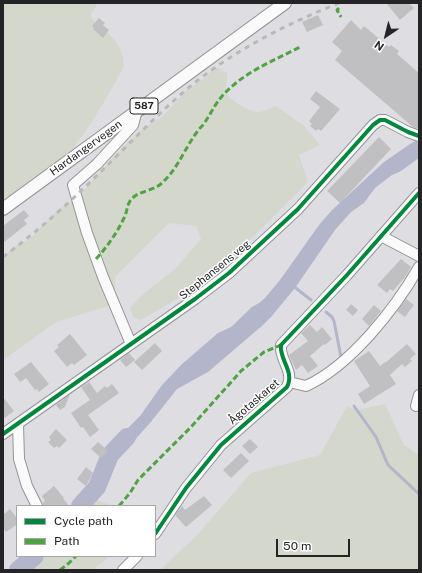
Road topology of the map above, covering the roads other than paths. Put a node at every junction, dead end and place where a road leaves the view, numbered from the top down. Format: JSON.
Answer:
{"nodes":[{"id":1,"x":285,"y":3,"type":"edge"},
{"id":2,"x":137,"y":110,"type":"junction"},
{"id":3,"x":418,"y":135,"type":"edge"},
{"id":4,"x":419,"y":193,"type":"edge"},
{"id":5,"x":3,"y":209,"type":"edge"},
{"id":6,"x":381,"y":236,"type":"junction"},
{"id":7,"x":419,"y":256,"type":"edge"},
{"id":8,"x":419,"y":267,"type":"edge"},
{"id":9,"x":131,"y":344,"type":"junction"},
{"id":10,"x":289,"y":382,"type":"junction"},
{"id":11,"x":419,"y":395,"type":"edge"},
{"id":12,"x":416,"y":406,"type":"dead end"},
{"id":13,"x":18,"y":424,"type":"junction"},
{"id":14,"x":3,"y":434,"type":"edge"},
{"id":15,"x":36,"y":505,"type":"edge"},
{"id":16,"x":156,"y":533,"type":"edge"},
{"id":17,"x":136,"y":557,"type":"edge"},
{"id":18,"x":123,"y":570,"type":"edge"}],
"edges":[{"from":1,"to":2,"type":"main road","name":"Hardangervegen","number":"587"},
{"from":2,"to":5,"type":"main road","name":"Hardangervegen","number":"587"},
{"from":2,"to":9,"type":"street"},
{"from":3,"to":9,"type":"street","name":"Stephansens veg"},
{"from":4,"to":6,"type":"street","name":"Ågotaskaret"},
{"from":6,"to":7,"type":"street"},
{"from":6,"to":10,"type":"street","name":"Ågotaskaret"},
{"from":8,"to":10,"type":"street","name":"Ågotaskaret"},
{"from":9,"to":13,"type":"street","name":"Stephansens veg"},
{"from":10,"to":16,"type":"street","name":"Ågotaskaret"},
{"from":11,"to":12,"type":"street"},
{"from":13,"to":14,"type":"street","name":"Stephansens veg"},
{"from":13,"to":15,"type":"street"},
{"from":17,"to":18,"type":"street"}]}
